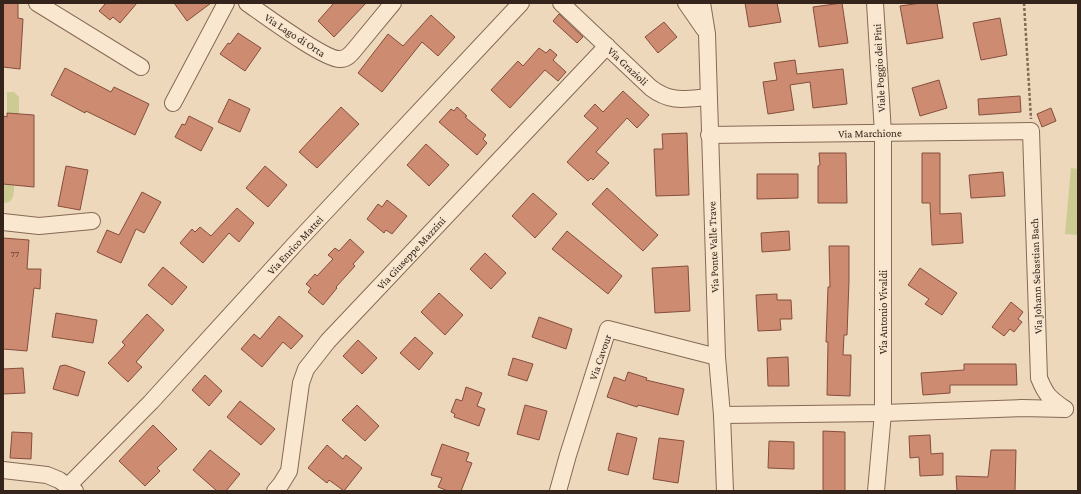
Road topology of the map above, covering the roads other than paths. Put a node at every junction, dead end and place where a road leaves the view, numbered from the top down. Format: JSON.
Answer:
{"nodes":[{"id":1,"x":37,"y":3,"type":"edge"},
{"id":2,"x":226,"y":3,"type":"edge"},
{"id":3,"x":247,"y":3,"type":"edge"},
{"id":4,"x":393,"y":3,"type":"edge"},
{"id":5,"x":521,"y":3,"type":"edge"},
{"id":6,"x":561,"y":3,"type":"edge"},
{"id":7,"x":686,"y":3,"type":"edge"},
{"id":8,"x":702,"y":3,"type":"edge"},
{"id":9,"x":875,"y":3,"type":"edge"},
{"id":10,"x":707,"y":34,"type":"junction"},
{"id":11,"x":606,"y":46,"type":"junction"},
{"id":12,"x":141,"y":67,"type":"dead end"},
{"id":13,"x":708,"y":74,"type":"junction"},
{"id":14,"x":708,"y":97,"type":"junction"},
{"id":15,"x":672,"y":99,"type":"junction"},
{"id":16,"x":173,"y":103,"type":"dead end"},
{"id":17,"x":1031,"y":131,"type":"joint"},
{"id":18,"x":883,"y":133,"type":"junction"},
{"id":19,"x":709,"y":135,"type":"junction"},
{"id":20,"x":92,"y":221,"type":"dead end"},
{"id":21,"x":3,"y":222,"type":"edge"},
{"id":22,"x":717,"y":357,"type":"junction"},
{"id":23,"x":883,"y":413,"type":"junction"},
{"id":24,"x":722,"y":415,"type":"junction"},
{"id":25,"x":3,"y":470,"type":"edge"},
{"id":26,"x":71,"y":489,"type":"edge"},
{"id":27,"x":275,"y":491,"type":"edge"},
{"id":28,"x":558,"y":491,"type":"edge"},
{"id":29,"x":725,"y":491,"type":"edge"},
{"id":30,"x":876,"y":491,"type":"edge"}],
"edges":[{"from":1,"to":12,"type":"street"},
{"from":2,"to":16,"type":"street"},
{"from":3,"to":4,"type":"street","name":"Via Lago di Orta"},
{"from":5,"to":26,"type":"street","name":"Via Enrico Mattei"},
{"from":6,"to":11,"type":"street","name":"Via Grazioli"},
{"from":7,"to":10,"type":"street"},
{"from":8,"to":10,"type":"street","name":"Via Ponte Valle Trave"},
{"from":9,"to":18,"type":"street","name":"Viale Poggio dei Pini"},
{"from":10,"to":13,"type":"street","name":"Via Ponte Valle Trave"},
{"from":11,"to":15,"type":"street","name":"Via Grazioli"},
{"from":11,"to":27,"type":"street","name":"Via Giuseppe Mazzini"},
{"from":13,"to":14,"type":"street","name":"Via Ponte Valle Trave"},
{"from":13,"to":15,"type":"street"},
{"from":14,"to":15,"type":"street","name":"Via Grazioli"},
{"from":14,"to":19,"type":"street","name":"Via Ponte Valle Trave"},
{"from":17,"to":18,"type":"street","name":"Via Marchione"},
{"from":17,"to":23,"type":"street","name":"Via Johann Sebastian Bach"},
{"from":18,"to":19,"type":"street","name":"Via Marchione"},
{"from":18,"to":23,"type":"street","name":"Via Antonio Vivaldi"},
{"from":19,"to":22,"type":"street","name":"Via Ponte Valle Trave"},
{"from":20,"to":21,"type":"street"},
{"from":22,"to":24,"type":"street","name":"Via Ponte Valle Trave"},
{"from":22,"to":28,"type":"street","name":"Via Cavour"},
{"from":23,"to":24,"type":"street"},
{"from":23,"to":30,"type":"street","name":"Via Antonio Vivaldi"},
{"from":24,"to":29,"type":"street","name":"Via Ponte Valle Trave"},
{"from":25,"to":26,"type":"street"}]}
